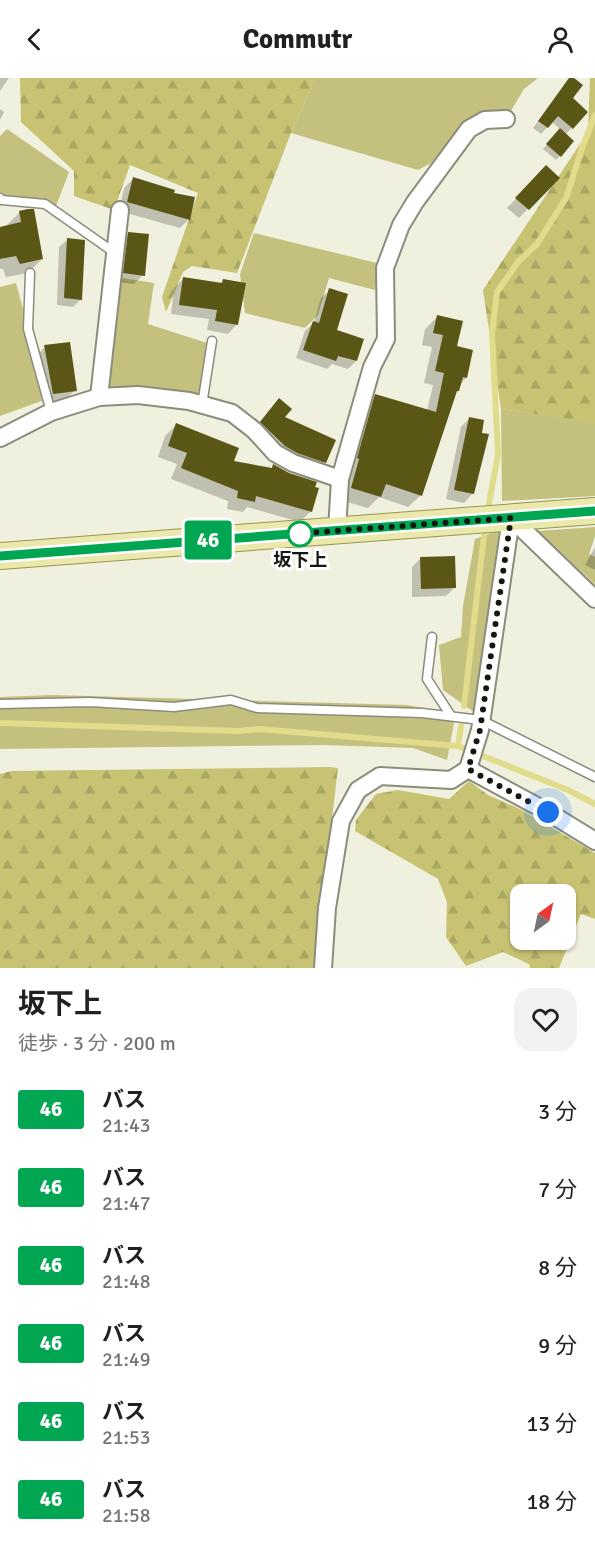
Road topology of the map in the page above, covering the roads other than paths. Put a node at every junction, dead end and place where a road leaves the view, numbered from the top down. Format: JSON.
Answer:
{"nodes":[{"id":1,"x":506,"y":119,"type":"dead end"},
{"id":2,"x":0,"y":198,"type":"edge"},
{"id":3,"x":120,"y":210,"type":"dead end"},
{"id":4,"x":115,"y":253,"type":"junction"},
{"id":5,"x":30,"y":273,"type":"dead end"},
{"id":6,"x":212,"y":341,"type":"dead end"},
{"id":7,"x":99,"y":397,"type":"junction"},
{"id":8,"x":202,"y":405,"type":"junction"},
{"id":9,"x":51,"y":412,"type":"junction"},
{"id":10,"x":0,"y":438,"type":"edge"},
{"id":11,"x":340,"y":479,"type":"junction"},
{"id":12,"x":595,"y":511,"type":"edge"},
{"id":13,"x":505,"y":518,"type":"junction"},
{"id":14,"x":337,"y":531,"type":"junction"},
{"id":15,"x":0,"y":556,"type":"edge"},
{"id":16,"x":595,"y":599,"type":"edge"},
{"id":17,"x":432,"y":637,"type":"dead end"},
{"id":18,"x":0,"y":704,"type":"edge"},
{"id":19,"x":451,"y":716,"type":"junction"},
{"id":20,"x":480,"y":725,"type":"junction"},
{"id":21,"x":469,"y":765,"type":"junction"},
{"id":22,"x":595,"y":777,"type":"edge"},
{"id":23,"x":595,"y":841,"type":"edge"},
{"id":24,"x":323,"y":968,"type":"edge"}],
"edges":[{"from":1,"to":11,"type":"street"},
{"from":2,"to":4,"type":"lane"},
{"from":3,"to":4,"type":"street"},
{"from":4,"to":7,"type":"street"},
{"from":5,"to":9,"type":"lane"},
{"from":6,"to":8,"type":"lane"},
{"from":7,"to":8,"type":"street"},
{"from":7,"to":9,"type":"street"},
{"from":8,"to":11,"type":"street"},
{"from":9,"to":10,"type":"street"},
{"from":11,"to":14,"type":"street"},
{"from":12,"to":13,"type":"main road"},
{"from":13,"to":14,"type":"main road"},
{"from":13,"to":16,"type":"street"},
{"from":13,"to":20,"type":"street"},
{"from":14,"to":15,"type":"main road"},
{"from":17,"to":19,"type":"lane"},
{"from":18,"to":19,"type":"lane"},
{"from":19,"to":20,"type":"lane"},
{"from":20,"to":21,"type":"street"},
{"from":20,"to":22,"type":"lane"},
{"from":21,"to":23,"type":"street"},
{"from":21,"to":24,"type":"street"}]}
